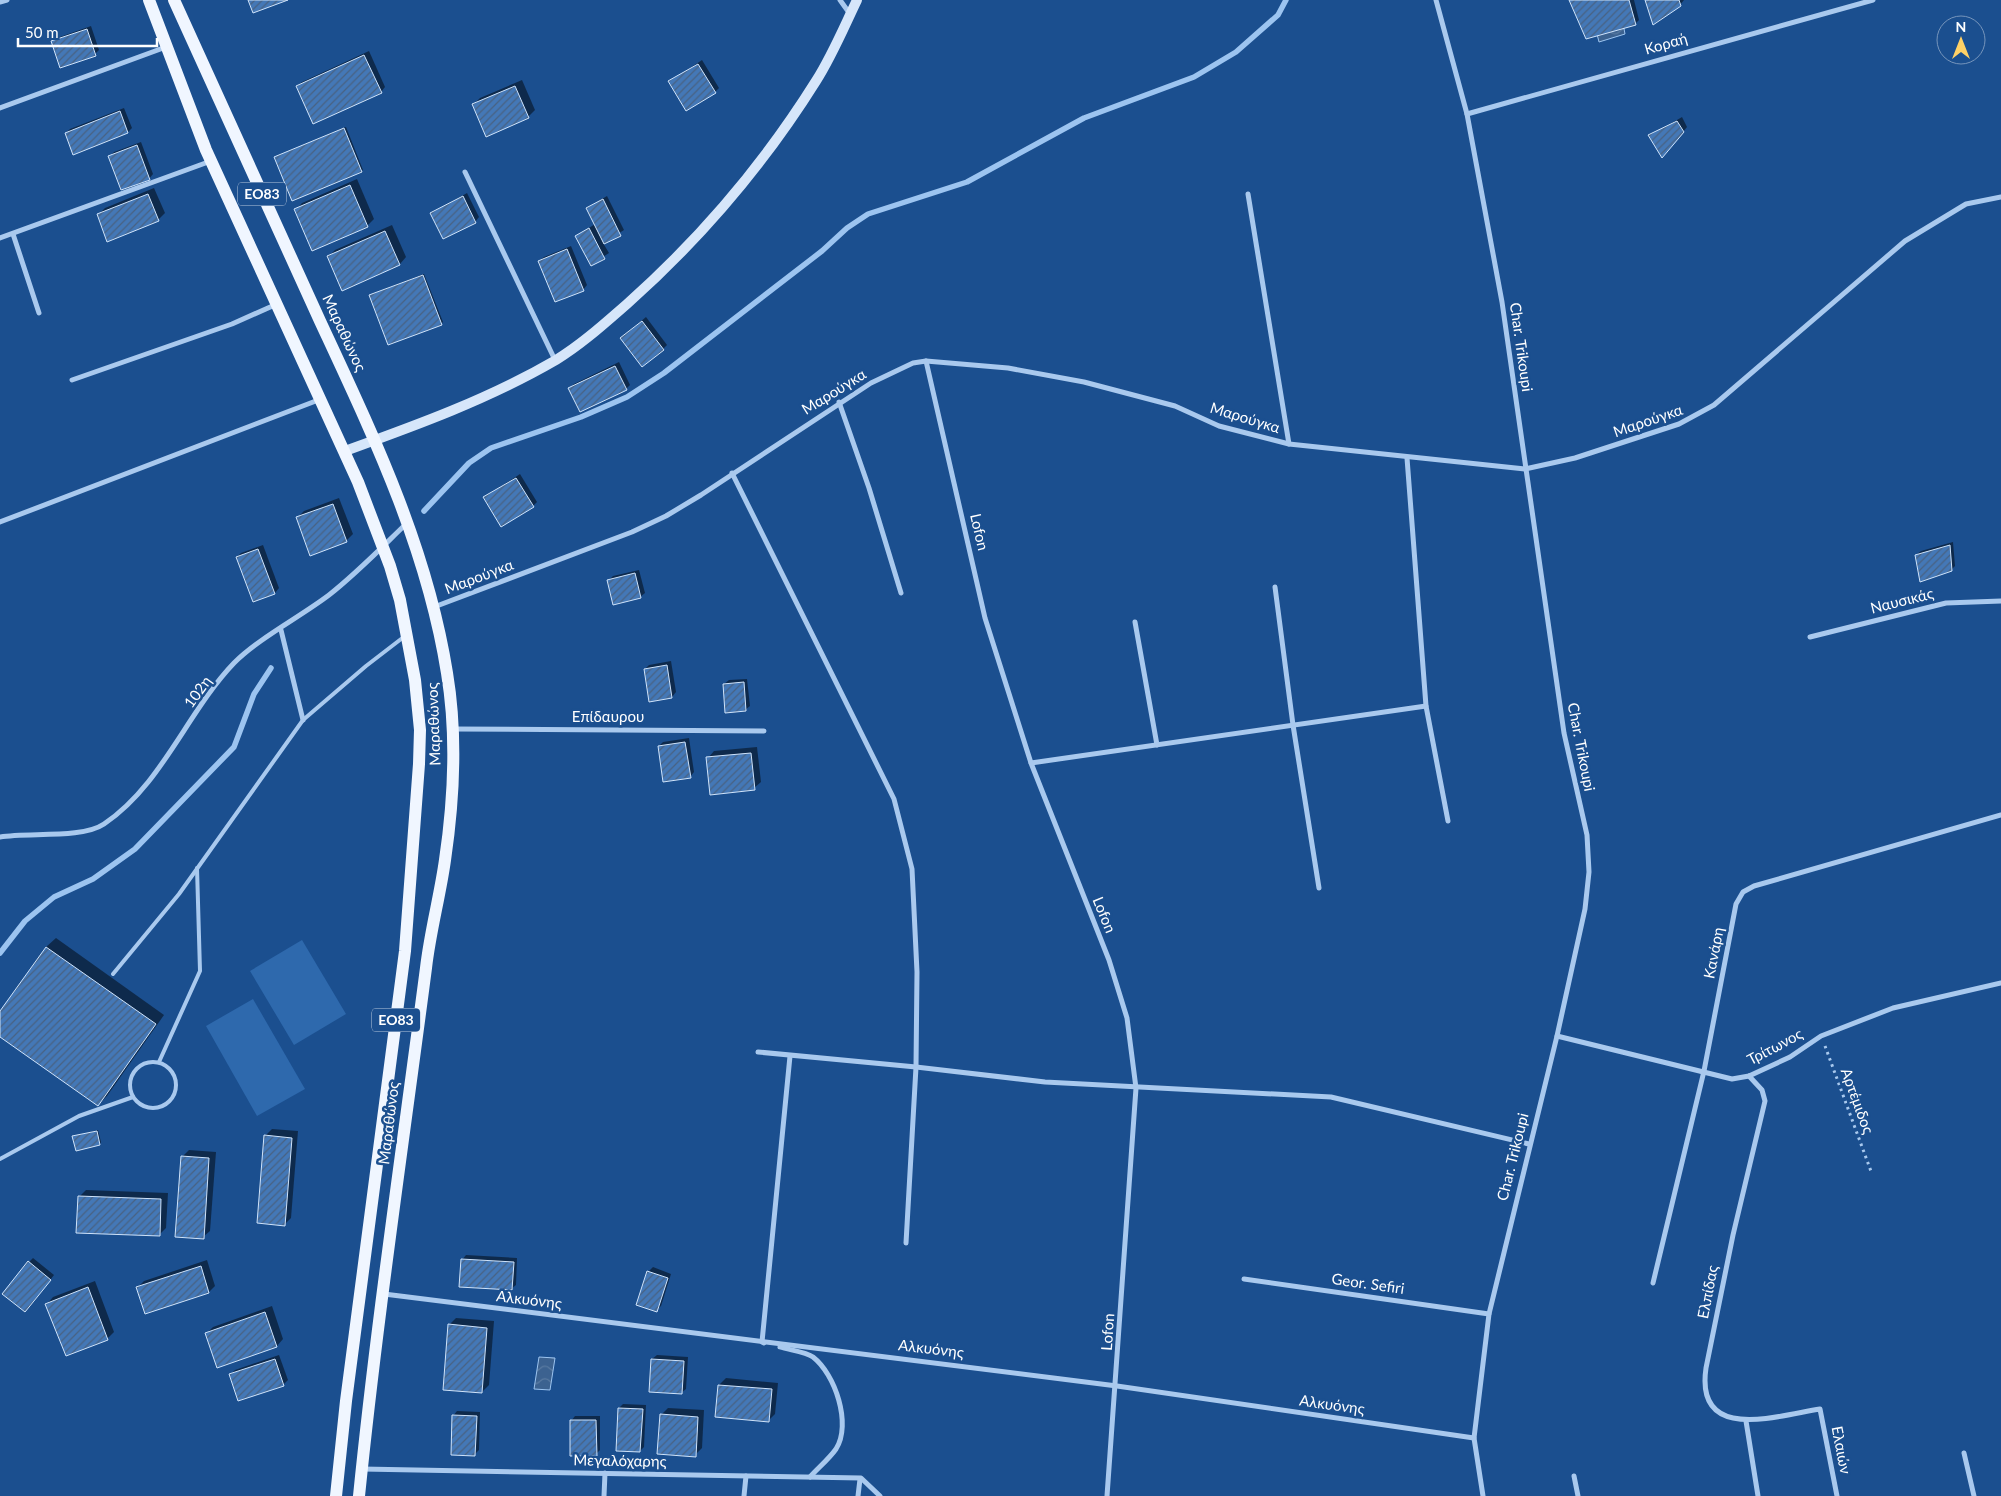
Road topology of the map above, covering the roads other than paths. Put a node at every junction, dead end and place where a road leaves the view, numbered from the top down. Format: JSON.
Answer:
{"nodes":[{"id":1,"x":7,"y":0,"type":"edge"},
{"id":2,"x":149,"y":0,"type":"edge"},
{"id":3,"x":174,"y":0,"type":"edge"},
{"id":4,"x":840,"y":0,"type":"edge"},
{"id":5,"x":857,"y":0,"type":"edge"},
{"id":6,"x":1436,"y":0,"type":"edge"},
{"id":7,"x":1873,"y":0,"type":"edge"},
{"id":8,"x":0,"y":2,"type":"edge"},
{"id":9,"x":850,"y":14,"type":"junction"},
{"id":10,"x":168,"y":46,"type":"junction"},
{"id":11,"x":0,"y":108,"type":"edge"},
{"id":12,"x":1467,"y":114,"type":"junction"},
{"id":13,"x":211,"y":161,"type":"junction"},
{"id":14,"x":465,"y":172,"type":"dead end"},
{"id":15,"x":1248,"y":194,"type":"dead end"},
{"id":16,"x":2001,"y":197,"type":"edge"},
{"id":17,"x":13,"y":234,"type":"junction"},
{"id":18,"x":0,"y":238,"type":"edge"},
{"id":19,"x":277,"y":304,"type":"junction"},
{"id":20,"x":40,"y":313,"type":"dead end"},
{"id":21,"x":555,"y":360,"type":"junction"},
{"id":22,"x":926,"y":361,"type":"junction"},
{"id":23,"x":72,"y":380,"type":"dead end"},
{"id":24,"x":321,"y":399,"type":"junction"},
{"id":25,"x":839,"y":402,"type":"junction"},
{"id":26,"x":376,"y":440,"type":"junction"},
{"id":27,"x":1289,"y":444,"type":"junction"},
{"id":28,"x":345,"y":451,"type":"junction"},
{"id":29,"x":1407,"y":458,"type":"junction"},
{"id":30,"x":1525,"y":469,"type":"junction"},
{"id":31,"x":732,"y":473,"type":"junction"},
{"id":32,"x":0,"y":522,"type":"edge"},
{"id":33,"x":408,"y":522,"type":"junction"},
{"id":34,"x":383,"y":546,"type":"junction"},
{"id":35,"x":1275,"y":587,"type":"dead end"},
{"id":36,"x":901,"y":593,"type":"dead end"},
{"id":37,"x":2001,"y":601,"type":"edge"},
{"id":38,"x":434,"y":607,"type":"junction"},
{"id":39,"x":1136,"y":622,"type":"dead end"},
{"id":40,"x":281,"y":630,"type":"junction"},
{"id":41,"x":407,"y":635,"type":"junction"},
{"id":42,"x":1810,"y":637,"type":"dead end"},
{"id":43,"x":1426,"y":706,"type":"junction"},
{"id":44,"x":303,"y":720,"type":"junction"},
{"id":45,"x":1293,"y":725,"type":"junction"},
{"id":46,"x":453,"y":728,"type":"junction"},
{"id":47,"x":764,"y":731,"type":"dead end"},
{"id":48,"x":1157,"y":745,"type":"junction"},
{"id":49,"x":1031,"y":763,"type":"junction"},
{"id":50,"x":2001,"y":815,"type":"edge"},
{"id":51,"x":1448,"y":821,"type":"dead end"},
{"id":52,"x":0,"y":837,"type":"edge"},
{"id":53,"x":197,"y":868,"type":"junction"},
{"id":54,"x":1319,"y":888,"type":"dead end"},
{"id":55,"x":113,"y":974,"type":"dead end"},
{"id":56,"x":2001,"y":982,"type":"edge"},
{"id":57,"x":1557,"y":1036,"type":"junction"},
{"id":58,"x":758,"y":1052,"type":"dead end"},
{"id":59,"x":790,"y":1056,"type":"junction"},
{"id":60,"x":159,"y":1062,"type":"junction"},
{"id":61,"x":916,"y":1067,"type":"junction"},
{"id":62,"x":1704,"y":1071,"type":"junction"},
{"id":63,"x":1749,"y":1076,"type":"junction"},
{"id":64,"x":1136,"y":1088,"type":"junction"},
{"id":65,"x":133,"y":1098,"type":"junction"},
{"id":66,"x":1529,"y":1144,"type":"junction"},
{"id":67,"x":0,"y":1158,"type":"edge"},
{"id":68,"x":906,"y":1243,"type":"dead end"},
{"id":69,"x":1244,"y":1279,"type":"dead end"},
{"id":70,"x":1653,"y":1283,"type":"dead end"},
{"id":71,"x":383,"y":1294,"type":"junction"},
{"id":72,"x":1489,"y":1314,"type":"junction"},
{"id":73,"x":762,"y":1342,"type":"junction"},
{"id":74,"x":1117,"y":1386,"type":"junction"},
{"id":75,"x":1820,"y":1409,"type":"joint"},
{"id":76,"x":1746,"y":1421,"type":"junction"},
{"id":77,"x":1474,"y":1438,"type":"junction"},
{"id":78,"x":1964,"y":1453,"type":"dead end"},
{"id":79,"x":362,"y":1469,"type":"junction"},
{"id":80,"x":605,"y":1473,"type":"junction"},
{"id":81,"x":746,"y":1476,"type":"junction"},
{"id":82,"x":1574,"y":1476,"type":"dead end"},
{"id":83,"x":810,"y":1477,"type":"junction"},
{"id":84,"x":860,"y":1479,"type":"junction"},
{"id":85,"x":336,"y":1496,"type":"edge"},
{"id":86,"x":359,"y":1496,"type":"edge"},
{"id":87,"x":604,"y":1496,"type":"edge"},
{"id":88,"x":744,"y":1496,"type":"edge"},
{"id":89,"x":858,"y":1496,"type":"edge"},
{"id":90,"x":880,"y":1496,"type":"edge"},
{"id":91,"x":1107,"y":1496,"type":"edge"},
{"id":92,"x":1483,"y":1496,"type":"edge"},
{"id":93,"x":1578,"y":1496,"type":"edge"},
{"id":94,"x":1758,"y":1496,"type":"edge"},
{"id":95,"x":1837,"y":1496,"type":"edge"},
{"id":96,"x":1974,"y":1496,"type":"edge"}],
"edges":[{"from":1,"to":8,"type":"street"},
{"from":2,"to":10,"type":"main road","name":"Μαραθώνος","number":"ΕΟ83"},
{"from":3,"to":26,"type":"main road","name":"Μαραθώνος","number":"ΕΟ83"},
{"from":4,"to":9,"type":"street"},
{"from":5,"to":9,"type":"street"},
{"from":6,"to":12,"type":"street","name":"Char. Trikoupi"},
{"from":7,"to":12,"type":"street","name":"Κοραή"},
{"from":9,"to":21,"type":"street"},
{"from":10,"to":11,"type":"street"},
{"from":10,"to":13,"type":"main road","name":"Μαραθώνος","number":"ΕΟ83"},
{"from":12,"to":30,"type":"street","name":"Char. Trikoupi"},
{"from":13,"to":17,"type":"street"},
{"from":13,"to":19,"type":"main road","name":"Μαραθώνος","number":"ΕΟ83"},
{"from":14,"to":21,"type":"street"},
{"from":15,"to":27,"type":"street"},
{"from":16,"to":30,"type":"street","name":"Μαρούγκα"},
{"from":17,"to":18,"type":"street"},
{"from":17,"to":20,"type":"street"},
{"from":19,"to":23,"type":"street"},
{"from":19,"to":24,"type":"main road","name":"Μαραθώνος","number":"ΕΟ83"},
{"from":21,"to":26,"type":"street"},
{"from":22,"to":25,"type":"street","name":"Μαρούγκα"},
{"from":22,"to":27,"type":"street","name":"Μαρούγκα"},
{"from":22,"to":49,"type":"street","name":"Lofon"},
{"from":24,"to":28,"type":"main road","name":"Μαραθώνος","number":"ΕΟ83"},
{"from":24,"to":32,"type":"street"},
{"from":25,"to":31,"type":"street","name":"Μαρούγκα"},
{"from":25,"to":36,"type":"street"},
{"from":26,"to":28,"type":"street"},
{"from":26,"to":33,"type":"main road","name":"Μαραθώνος","number":"ΕΟ83"},
{"from":27,"to":29,"type":"street","name":"Μαρούγκα"},
{"from":28,"to":34,"type":"main road","name":"Μαραθώνος","number":"ΕΟ83"},
{"from":29,"to":30,"type":"street","name":"Μαρούγκα"},
{"from":29,"to":43,"type":"street"},
{"from":30,"to":57,"type":"street","name":"Char. Trikoupi"},
{"from":31,"to":38,"type":"street","name":"Μαρούγκα"},
{"from":31,"to":61,"type":"street"},
{"from":33,"to":34,"type":"street","name":"102η"},
{"from":33,"to":38,"type":"main road","name":"Μαραθώνος","number":"ΕΟ83"},
{"from":34,"to":40,"type":"street","name":"102η"},
{"from":34,"to":41,"type":"main road","name":"Μαραθώνος","number":"ΕΟ83"},
{"from":35,"to":45,"type":"street"},
{"from":37,"to":42,"type":"street","name":"Ναυσικάς"},
{"from":38,"to":46,"type":"main road","name":"Μαραθώνος","number":"ΕΟ83"},
{"from":39,"to":48,"type":"street"},
{"from":40,"to":44,"type":"street"},
{"from":40,"to":52,"type":"street","name":"102η"},
{"from":41,"to":44,"type":"lane"},
{"from":41,"to":85,"type":"main road","name":"Μαραθώνος","number":"ΕΟ83"},
{"from":43,"to":45,"type":"street"},
{"from":43,"to":51,"type":"street"},
{"from":44,"to":53,"type":"lane"},
{"from":45,"to":48,"type":"street"},
{"from":45,"to":54,"type":"street"},
{"from":46,"to":47,"type":"street","name":"Επίδαυρου"},
{"from":46,"to":71,"type":"main road","name":"Μαραθώνος","number":"ΕΟ83"},
{"from":48,"to":49,"type":"street"},
{"from":49,"to":64,"type":"street","name":"Lofon"},
{"from":50,"to":62,"type":"street","name":"Κανάρη"},
{"from":53,"to":55,"type":"lane"},
{"from":53,"to":60,"type":"lane"},
{"from":56,"to":63,"type":"street","name":"Τρίτωνος"},
{"from":57,"to":62,"type":"street","name":"Τρίτωνος"},
{"from":57,"to":66,"type":"street","name":"Char. Trikoupi"},
{"from":58,"to":59,"type":"street"},
{"from":59,"to":61,"type":"street"},
{"from":59,"to":73,"type":"street"},
{"from":60,"to":65,"type":"lane"},
{"from":60,"to":65,"type":"lane"},
{"from":61,"to":64,"type":"street"},
{"from":61,"to":68,"type":"street"},
{"from":62,"to":63,"type":"street","name":"Τρίτωνος"},
{"from":62,"to":70,"type":"street","name":"Κανάρη"},
{"from":63,"to":76,"type":"street","name":"Ελπίδας"},
{"from":64,"to":66,"type":"street"},
{"from":64,"to":74,"type":"street","name":"Lofon"},
{"from":65,"to":67,"type":"lane"},
{"from":66,"to":72,"type":"street","name":"Char. Trikoupi"},
{"from":69,"to":72,"type":"street","name":"Geor. Sefiri"},
{"from":71,"to":73,"type":"street","name":"Αλκυόνης"},
{"from":71,"to":79,"type":"main road","name":"Μαραθώνος","number":"ΕΟ83"},
{"from":72,"to":77,"type":"street","name":"Char. Trikoupi"},
{"from":73,"to":74,"type":"street","name":"Αλκυόνης"},
{"from":73,"to":83,"type":"street"},
{"from":74,"to":77,"type":"street","name":"Αλκυόνης"},
{"from":74,"to":91,"type":"street","name":"Lofon"},
{"from":75,"to":76,"type":"street","name":"Ελπίδας"},
{"from":75,"to":95,"type":"street","name":"Ελαιών"},
{"from":76,"to":94,"type":"street"},
{"from":77,"to":92,"type":"street","name":"Char. Trikoupi"},
{"from":78,"to":96,"type":"street"},
{"from":79,"to":80,"type":"street","name":"Μεγαλόχαρης"},
{"from":79,"to":86,"type":"main road","name":"Μαραθώνος","number":"ΕΟ83"},
{"from":80,"to":81,"type":"street","name":"Μεγαλόχαρης"},
{"from":80,"to":87,"type":"street"},
{"from":81,"to":83,"type":"street","name":"Μεγαλόχαρης"},
{"from":81,"to":88,"type":"street"},
{"from":82,"to":93,"type":"street"},
{"from":83,"to":84,"type":"street","name":"Μεγαλόχαρης"},
{"from":84,"to":89,"type":"street"},
{"from":84,"to":90,"type":"street","name":"Μεγαλόχαρης"}]}
